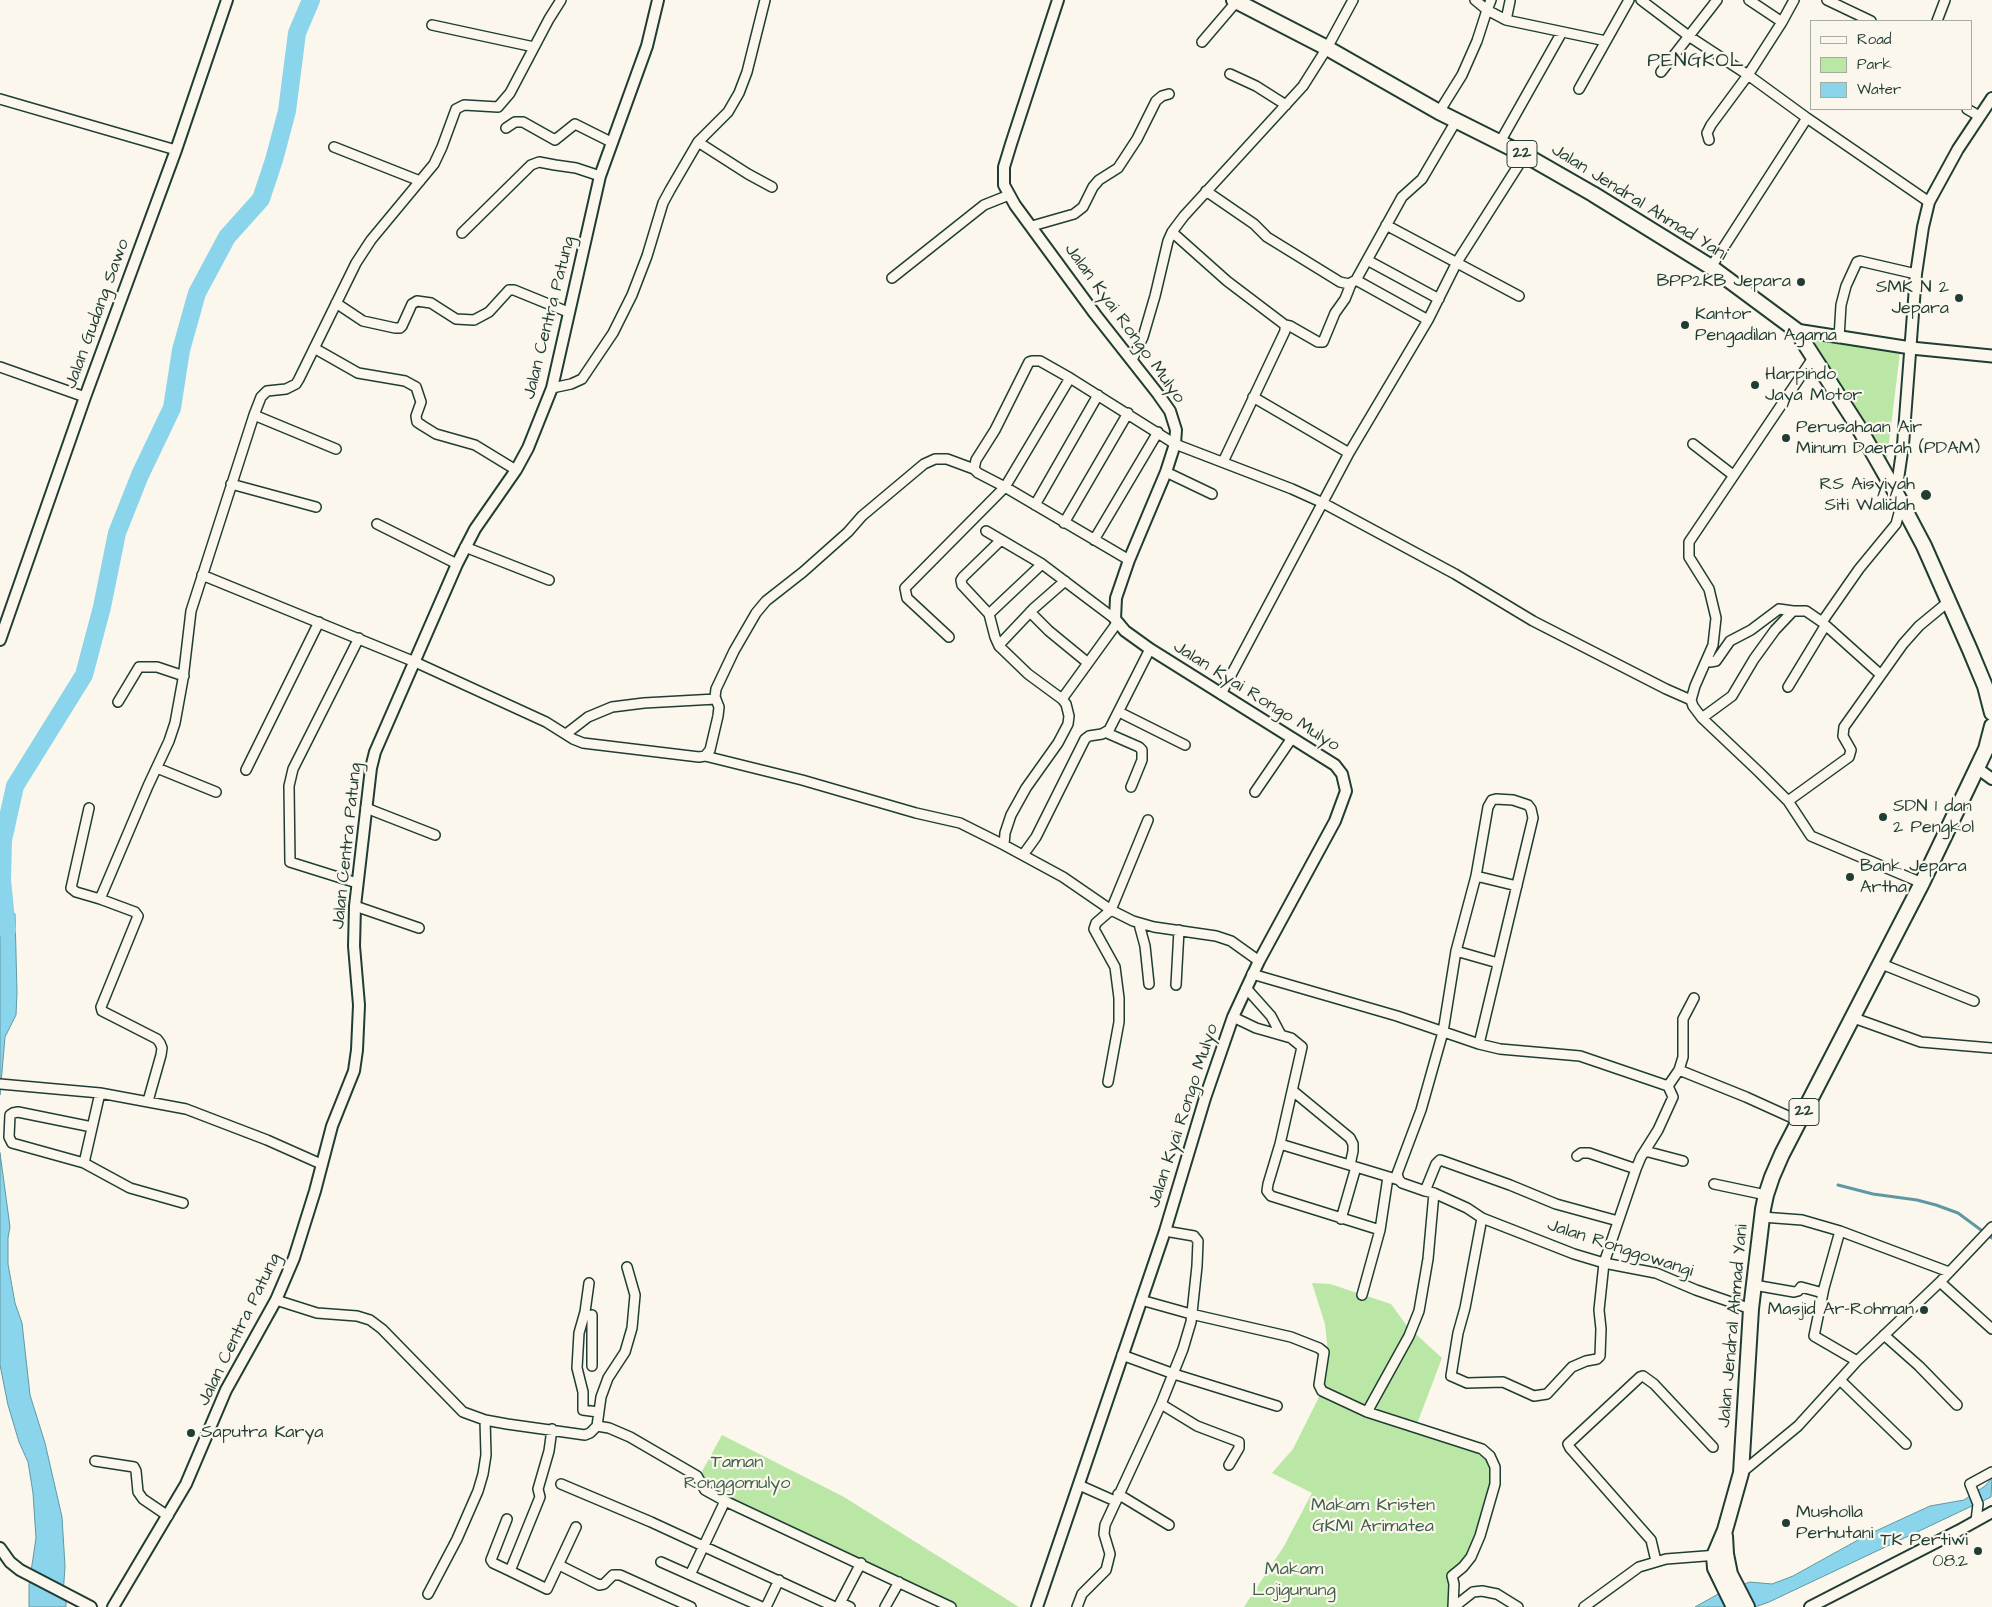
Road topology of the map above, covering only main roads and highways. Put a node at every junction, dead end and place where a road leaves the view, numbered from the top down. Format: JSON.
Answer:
{"nodes":[{"id":1,"x":1236,"y":1,"type":"edge"},
{"id":2,"x":1796,"y":330,"type":"junction"},
{"id":3,"x":1992,"y":356,"type":"edge"},
{"id":4,"x":1992,"y":707,"type":"edge"},
{"id":5,"x":1992,"y":726,"type":"edge"},
{"id":6,"x":1725,"y":1576,"type":"junction"},
{"id":7,"x":1734,"y":1607,"type":"edge"},
{"id":8,"x":1747,"y":1607,"type":"edge"}],
"edges":[{"from":1,"to":2,"type":"highway","name":"Jalan Jendral Ahmad Yani","number":"22"},
{"from":2,"to":3,"type":"main road"},
{"from":2,"to":4,"type":"highway","name":"Jalan Jendral Ahmad Yani","number":"22"},
{"from":5,"to":6,"type":"highway","name":"Jalan Jendral Ahmad Yani","number":"22"},
{"from":6,"to":7,"type":"highway","name":"Jalan Jendral Ahmad Yani","number":"22"},
{"from":6,"to":8,"type":"highway","name":"Jalan Jendral Ahmad Yani","number":"22"}]}
